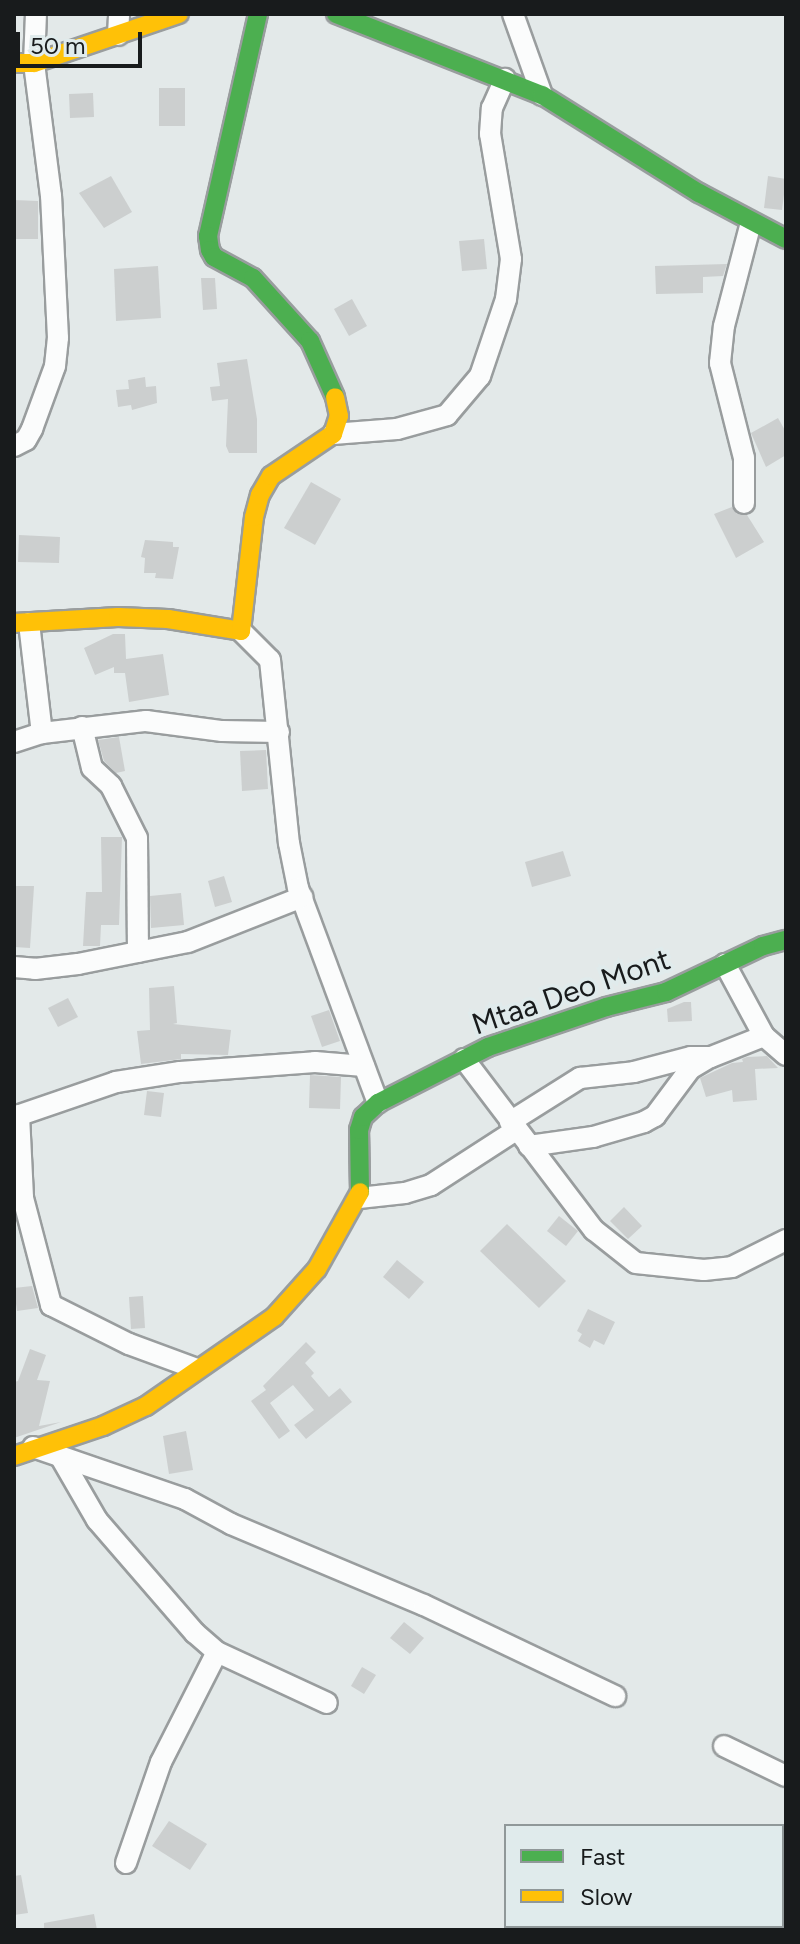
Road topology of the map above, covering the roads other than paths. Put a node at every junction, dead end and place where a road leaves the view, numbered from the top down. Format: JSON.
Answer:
{"nodes":[{"id":1,"x":36,"y":14,"type":"edge"},
{"id":2,"x":119,"y":14,"type":"edge"},
{"id":3,"x":179,"y":14,"type":"edge"},
{"id":4,"x":258,"y":14,"type":"edge"},
{"id":5,"x":336,"y":14,"type":"edge"},
{"id":6,"x":513,"y":14,"type":"edge"},
{"id":7,"x":118,"y":35,"type":"junction"},
{"id":8,"x":24,"y":63,"type":"edge"},
{"id":9,"x":505,"y":79,"type":"junction"},
{"id":10,"x":542,"y":95,"type":"junction"},
{"id":11,"x":751,"y":222,"type":"junction"},
{"id":12,"x":786,"y":239,"type":"edge"},
{"id":13,"x":333,"y":434,"type":"junction"},
{"id":14,"x":14,"y":446,"type":"edge"},
{"id":15,"x":744,"y":503,"type":"dead end"},
{"id":16,"x":22,"y":623,"type":"edge"},
{"id":17,"x":241,"y":631,"type":"junction"},
{"id":18,"x":82,"y":727,"type":"junction"},
{"id":19,"x":279,"y":732,"type":"junction"},
{"id":20,"x":42,"y":733,"type":"junction"},
{"id":21,"x":14,"y":742,"type":"edge"},
{"id":22,"x":302,"y":897,"type":"junction"},
{"id":23,"x":786,"y":940,"type":"edge"},
{"id":24,"x":138,"y":952,"type":"junction"},
{"id":25,"x":725,"y":964,"type":"junction"},
{"id":26,"x":14,"y":967,"type":"edge"},
{"id":27,"x":764,"y":1036,"type":"junction"},
{"id":28,"x":786,"y":1055,"type":"edge"},
{"id":29,"x":711,"y":1057,"type":"junction"},
{"id":30,"x":464,"y":1059,"type":"junction"},
{"id":31,"x":364,"y":1066,"type":"junction"},
{"id":32,"x":378,"y":1103,"type":"junction"},
{"id":33,"x":17,"y":1116,"type":"edge"},
{"id":34,"x":518,"y":1133,"type":"junction"},
{"id":35,"x":359,"y":1198,"type":"junction"},
{"id":36,"x":786,"y":1240,"type":"edge"},
{"id":37,"x":197,"y":1369,"type":"junction"},
{"id":38,"x":23,"y":1452,"type":"edge"},
{"id":39,"x":60,"y":1456,"type":"junction"},
{"id":40,"x":217,"y":1652,"type":"junction"},
{"id":41,"x":615,"y":1696,"type":"dead end"},
{"id":42,"x":327,"y":1703,"type":"dead end"},
{"id":43,"x":724,"y":1746,"type":"dead end"},
{"id":44,"x":786,"y":1776,"type":"edge"},
{"id":45,"x":126,"y":1863,"type":"dead end"}],
"edges":[{"from":1,"to":8,"type":"street"},
{"from":2,"to":7,"type":"street"},
{"from":3,"to":7,"type":"street"},
{"from":4,"to":13,"type":"street"},
{"from":5,"to":9,"type":"street"},
{"from":6,"to":10,"type":"street"},
{"from":7,"to":8,"type":"street"},
{"from":8,"to":14,"type":"street"},
{"from":9,"to":10,"type":"street"},
{"from":9,"to":13,"type":"street"},
{"from":10,"to":11,"type":"street"},
{"from":11,"to":12,"type":"street"},
{"from":11,"to":15,"type":"street"},
{"from":13,"to":17,"type":"street"},
{"from":16,"to":17,"type":"street"},
{"from":16,"to":20,"type":"street"},
{"from":17,"to":19,"type":"street"},
{"from":18,"to":19,"type":"street"},
{"from":18,"to":20,"type":"street"},
{"from":18,"to":24,"type":"street"},
{"from":19,"to":22,"type":"street"},
{"from":20,"to":21,"type":"street"},
{"from":22,"to":24,"type":"street"},
{"from":22,"to":31,"type":"street"},
{"from":23,"to":25,"type":"street","name":"Mtaa Deo Mont"},
{"from":24,"to":26,"type":"street"},
{"from":25,"to":27,"type":"street"},
{"from":25,"to":30,"type":"street","name":"Mtaa Deo Mont"},
{"from":27,"to":28,"type":"street"},
{"from":27,"to":29,"type":"street"},
{"from":29,"to":34,"type":"street"},
{"from":29,"to":34,"type":"street"},
{"from":30,"to":32,"type":"street","name":"Mtaa Deo Mont"},
{"from":30,"to":34,"type":"street"},
{"from":31,"to":32,"type":"street"},
{"from":31,"to":33,"type":"street"},
{"from":32,"to":35,"type":"street"},
{"from":33,"to":37,"type":"street"},
{"from":34,"to":35,"type":"street"},
{"from":34,"to":36,"type":"street"},
{"from":35,"to":37,"type":"street"},
{"from":37,"to":38,"type":"street"},
{"from":38,"to":39,"type":"street"},
{"from":39,"to":40,"type":"street"},
{"from":39,"to":41,"type":"street"},
{"from":40,"to":42,"type":"street"},
{"from":40,"to":45,"type":"street"},
{"from":43,"to":44,"type":"street"}]}
